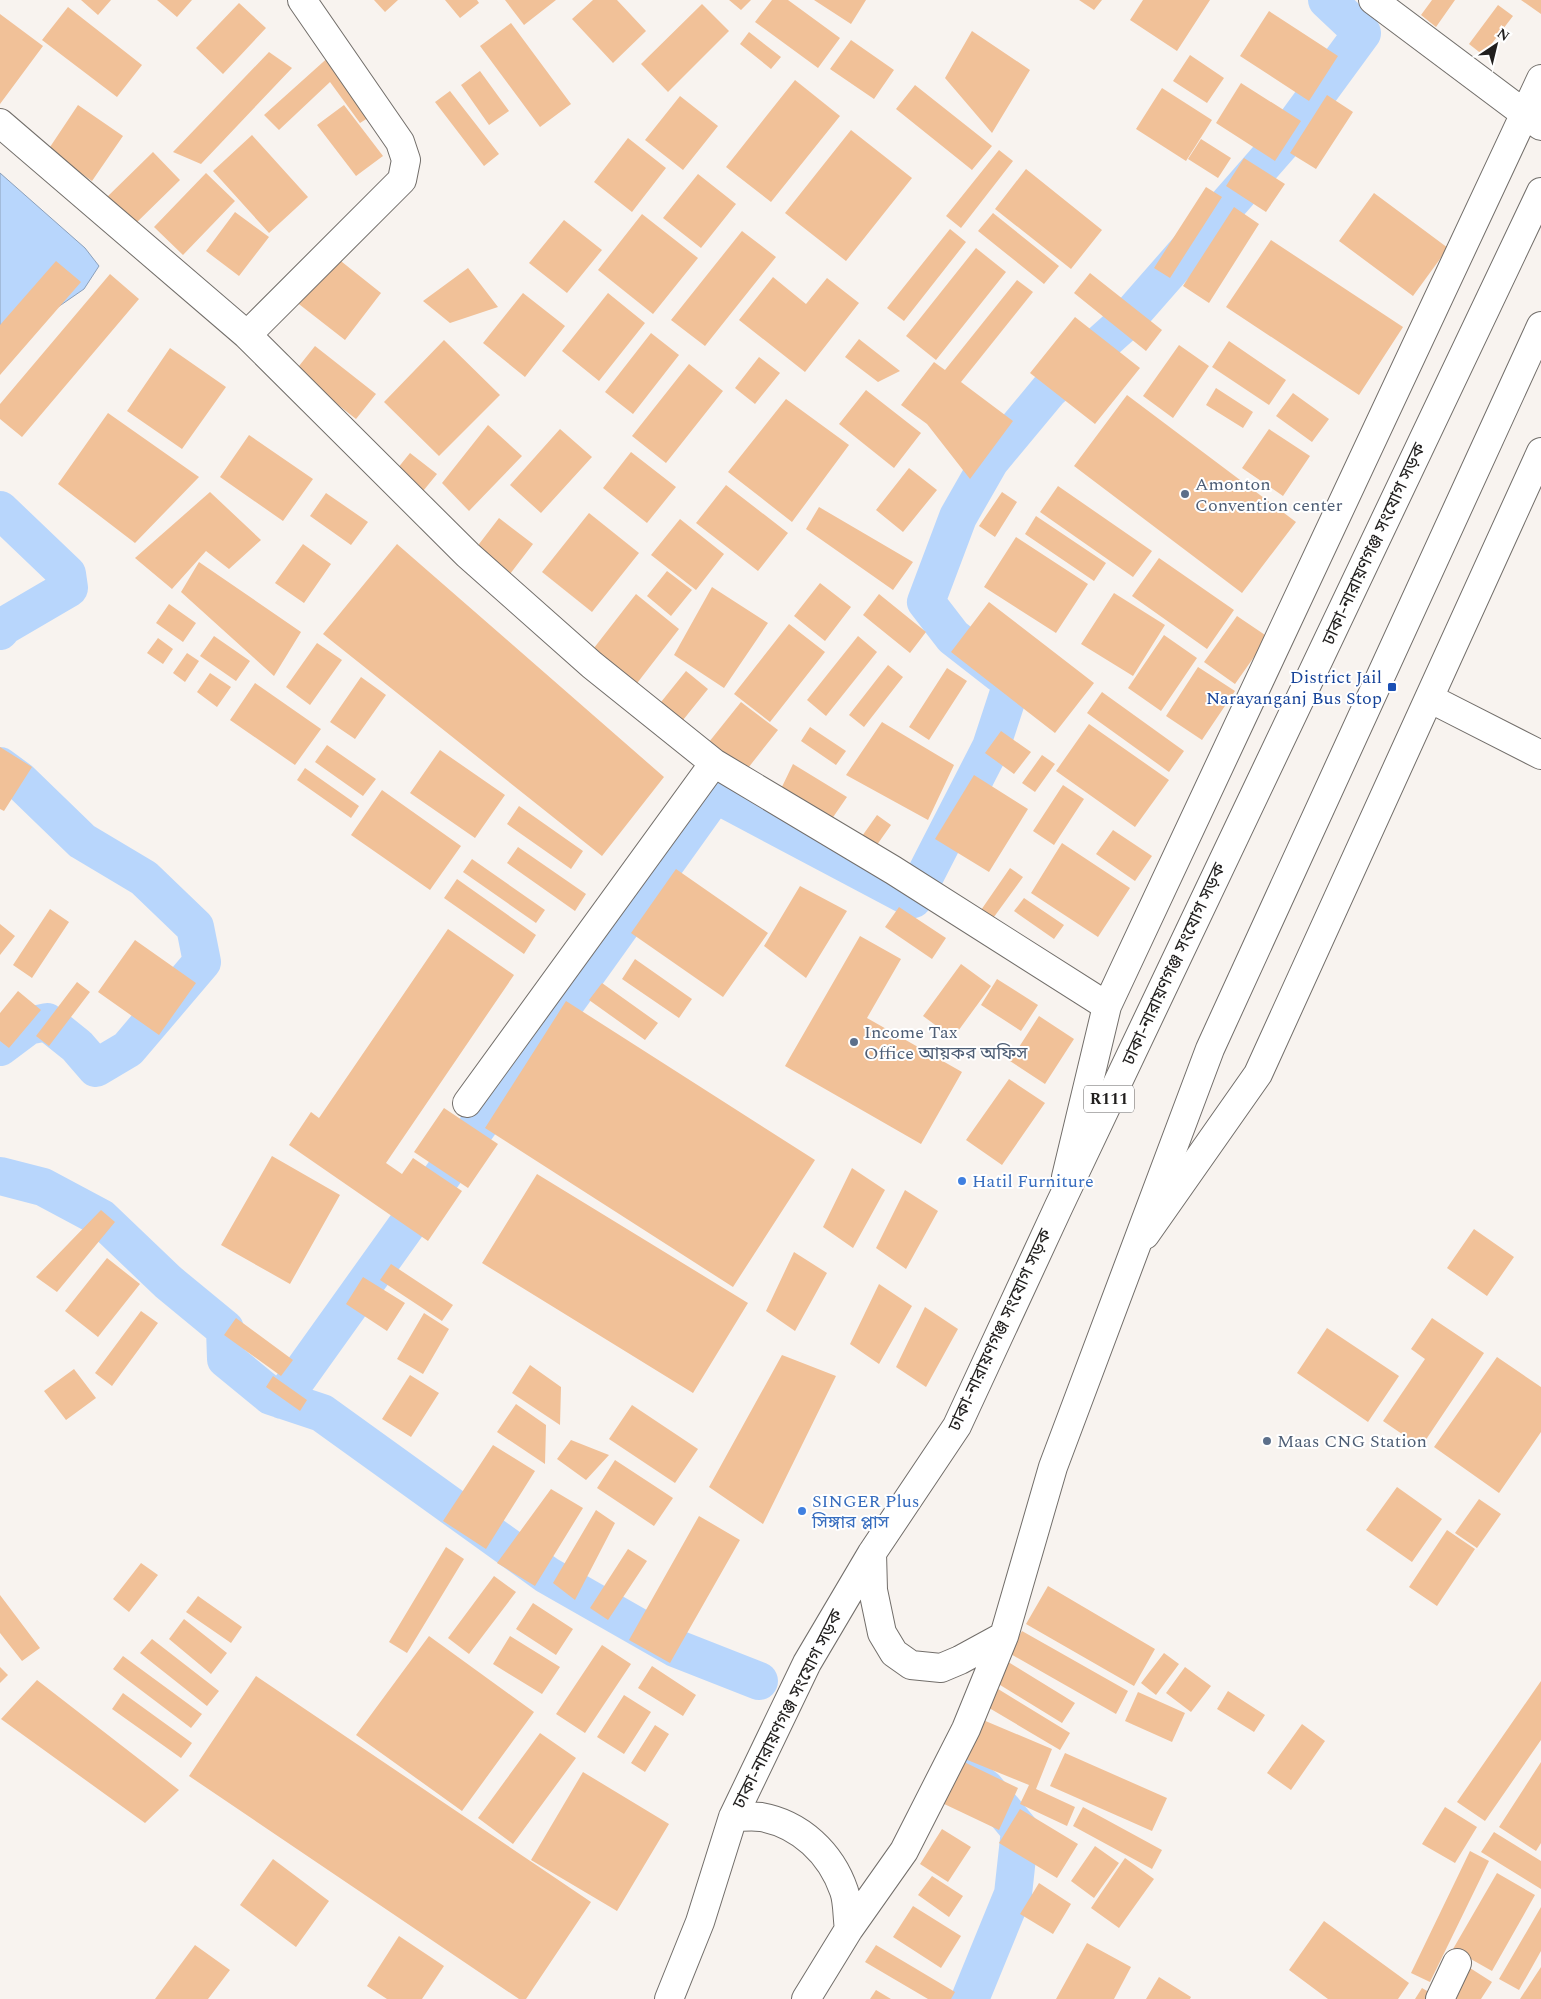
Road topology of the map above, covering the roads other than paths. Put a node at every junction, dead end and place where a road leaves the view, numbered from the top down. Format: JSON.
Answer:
{"nodes":[{"id":1,"x":302,"y":0,"type":"edge"},
{"id":2,"x":1374,"y":0,"type":"edge"},
{"id":3,"x":1541,"y":79,"type":"edge"},
{"id":4,"x":1533,"y":120,"type":"edge"},
{"id":5,"x":0,"y":123,"type":"edge"},
{"id":6,"x":1541,"y":192,"type":"edge"},
{"id":7,"x":1541,"y":326,"type":"edge"},
{"id":8,"x":247,"y":335,"type":"junction"},
{"id":9,"x":1541,"y":452,"type":"edge"},
{"id":10,"x":1429,"y":698,"type":"junction"},
{"id":11,"x":1541,"y":754,"type":"edge"},
{"id":12,"x":714,"y":763,"type":"junction"},
{"id":13,"x":1107,"y":1006,"type":"junction"},
{"id":14,"x":467,"y":1104,"type":"dead end"},
{"id":15,"x":1059,"y":1206,"type":"junction"},
{"id":16,"x":1137,"y":1246,"type":"junction"},
{"id":17,"x":872,"y":1553,"type":"junction"},
{"id":18,"x":1004,"y":1636,"type":"junction"},
{"id":19,"x":733,"y":1817,"type":"junction"},
{"id":20,"x":848,"y":1929,"type":"junction"},
{"id":21,"x":1457,"y":1963,"type":"dead end"},
{"id":22,"x":669,"y":1999,"type":"edge"},
{"id":23,"x":806,"y":1999,"type":"edge"},
{"id":24,"x":1440,"y":1999,"type":"edge"}],
"edges":[{"from":1,"to":8,"type":"street"},
{"from":2,"to":4,"type":"street"},
{"from":3,"to":4,"type":"street"},
{"from":4,"to":13,"type":"street"},
{"from":5,"to":8,"type":"street"},
{"from":6,"to":15,"type":"street","name":"ঢাকা-নারায়ণগঞ্জ সংযোগ সড়ক","number":"R111"},
{"from":7,"to":16,"type":"street"},
{"from":8,"to":12,"type":"street"},
{"from":9,"to":10,"type":"street"},
{"from":10,"to":11,"type":"street"},
{"from":10,"to":16,"type":"street"},
{"from":12,"to":13,"type":"street"},
{"from":12,"to":14,"type":"street"},
{"from":13,"to":15,"type":"street"},
{"from":15,"to":17,"type":"street","name":"ঢাকা-নারায়ণগঞ্জ সংযোগ সড়ক","number":"R111"},
{"from":16,"to":18,"type":"street"},
{"from":17,"to":18,"type":"street"},
{"from":17,"to":19,"type":"street","name":"ঢাকা-নারায়ণগঞ্জ সংযোগ সড়ক","number":"R111"},
{"from":18,"to":20,"type":"street"},
{"from":19,"to":20,"type":"street"},
{"from":19,"to":22,"type":"street","name":"ঢাকা-নারায়ণগঞ্জ সংযোগ সড়ক","number":"R111"},
{"from":20,"to":23,"type":"street"},
{"from":21,"to":24,"type":"street"}]}
